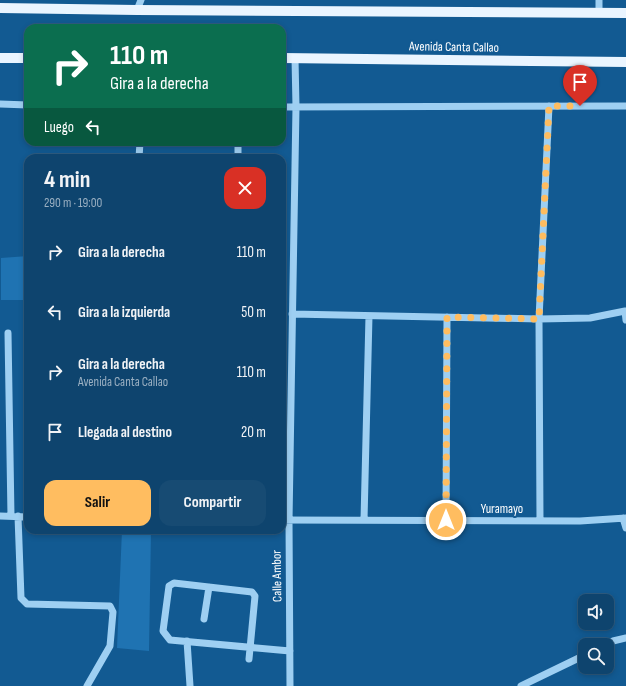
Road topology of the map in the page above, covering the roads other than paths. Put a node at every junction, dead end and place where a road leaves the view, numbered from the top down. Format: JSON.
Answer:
{"nodes":[{"id":1,"x":141,"y":0,"type":"edge"},
{"id":2,"x":599,"y":0,"type":"edge"},
{"id":3,"x":0,"y":8,"type":"edge"},
{"id":4,"x":138,"y":10,"type":"junction"},
{"id":5,"x":599,"y":13,"type":"junction"},
{"id":6,"x":626,"y":13,"type":"edge"},
{"id":7,"x":0,"y":58,"type":"edge"},
{"id":8,"x":24,"y":58,"type":"edge"},
{"id":9,"x":286,"y":58,"type":"edge"},
{"id":10,"x":295,"y":58,"type":"junction"},
{"id":11,"x":626,"y":62,"type":"edge"},
{"id":12,"x":0,"y":104,"type":"edge"},
{"id":13,"x":24,"y":105,"type":"edge"},
{"id":14,"x":549,"y":106,"type":"junction"},
{"id":15,"x":626,"y":106,"type":"edge"},
{"id":16,"x":286,"y":107,"type":"edge"},
{"id":17,"x":296,"y":107,"type":"junction"},
{"id":18,"x":292,"y":314,"type":"junction"},
{"id":19,"x":370,"y":316,"type":"junction"},
{"id":20,"x":447,"y":317,"type":"junction"},
{"id":21,"x":539,"y":319,"type":"junction"},
{"id":22,"x":626,"y":320,"type":"edge"},
{"id":23,"x":8,"y":333,"type":"dead end"},
{"id":24,"x":286,"y":491,"type":"edge"},
{"id":25,"x":0,"y":516,"type":"edge"},
{"id":26,"x":15,"y":516,"type":"junction"},
{"id":27,"x":24,"y":517,"type":"edge"},
{"id":28,"x":625,"y":518,"type":"edge"},
{"id":29,"x":286,"y":520,"type":"edge"},
{"id":30,"x":364,"y":520,"type":"junction"},
{"id":31,"x":446,"y":520,"type":"junction"},
{"id":32,"x":540,"y":521,"type":"junction"},
{"id":33,"x":626,"y":528,"type":"edge"},
{"id":34,"x":286,"y":534,"type":"edge"},
{"id":35,"x":209,"y":587,"type":"junction"},
{"id":36,"x":204,"y":619,"type":"dead end"},
{"id":37,"x":626,"y":638,"type":"edge"},
{"id":38,"x":187,"y":641,"type":"junction"},
{"id":39,"x":614,"y":641,"type":"edge"},
{"id":40,"x":250,"y":648,"type":"junction"},
{"id":41,"x":290,"y":651,"type":"junction"},
{"id":42,"x":249,"y":658,"type":"dead end"},
{"id":43,"x":578,"y":658,"type":"edge"},
{"id":44,"x":87,"y":686,"type":"edge"},
{"id":45,"x":190,"y":686,"type":"edge"},
{"id":46,"x":290,"y":686,"type":"edge"},
{"id":47,"x":521,"y":686,"type":"edge"}],
"edges":[{"from":1,"to":4,"type":"street"},
{"from":2,"to":5,"type":"street"},
{"from":3,"to":4,"type":"main road"},
{"from":4,"to":5,"type":"main road"},
{"from":5,"to":6,"type":"main road"},
{"from":7,"to":8,"type":"main road"},
{"from":9,"to":10,"type":"main road","name":"Avenida Canta Callao"},
{"from":10,"to":11,"type":"main road","name":"Avenida Canta Callao"},
{"from":10,"to":17,"type":"street","name":"Calle Ambor"},
{"from":12,"to":13,"type":"street"},
{"from":14,"to":15,"type":"street"},
{"from":14,"to":17,"type":"street"},
{"from":14,"to":21,"type":"street"},
{"from":16,"to":17,"type":"street"},
{"from":17,"to":18,"type":"street","name":"Calle Ambor"},
{"from":18,"to":19,"type":"street"},
{"from":18,"to":24,"type":"street","name":"Calle Ambor"},
{"from":19,"to":20,"type":"street"},
{"from":19,"to":30,"type":"street"},
{"from":20,"to":21,"type":"street"},
{"from":20,"to":31,"type":"street"},
{"from":21,"to":22,"type":"street"},
{"from":21,"to":32,"type":"street"},
{"from":23,"to":26,"type":"street"},
{"from":25,"to":26,"type":"street"},
{"from":26,"to":27,"type":"street"},
{"from":26,"to":44,"type":"street"},
{"from":28,"to":32,"type":"street","name":"Yuramayo"},
{"from":28,"to":33,"type":"street"},
{"from":29,"to":30,"type":"street","name":"Yuramayo"},
{"from":30,"to":31,"type":"street","name":"Yuramayo"},
{"from":31,"to":32,"type":"street","name":"Yuramayo"},
{"from":34,"to":41,"type":"street","name":"Calle Ambor"},
{"from":35,"to":36,"type":"street"},
{"from":35,"to":38,"type":"street"},
{"from":35,"to":40,"type":"street"},
{"from":37,"to":39,"type":"street"},
{"from":38,"to":40,"type":"street"},
{"from":38,"to":45,"type":"street"},
{"from":40,"to":41,"type":"street"},
{"from":40,"to":42,"type":"street"},
{"from":41,"to":46,"type":"street","name":"Calle Ambor"},
{"from":43,"to":47,"type":"street"}]}
